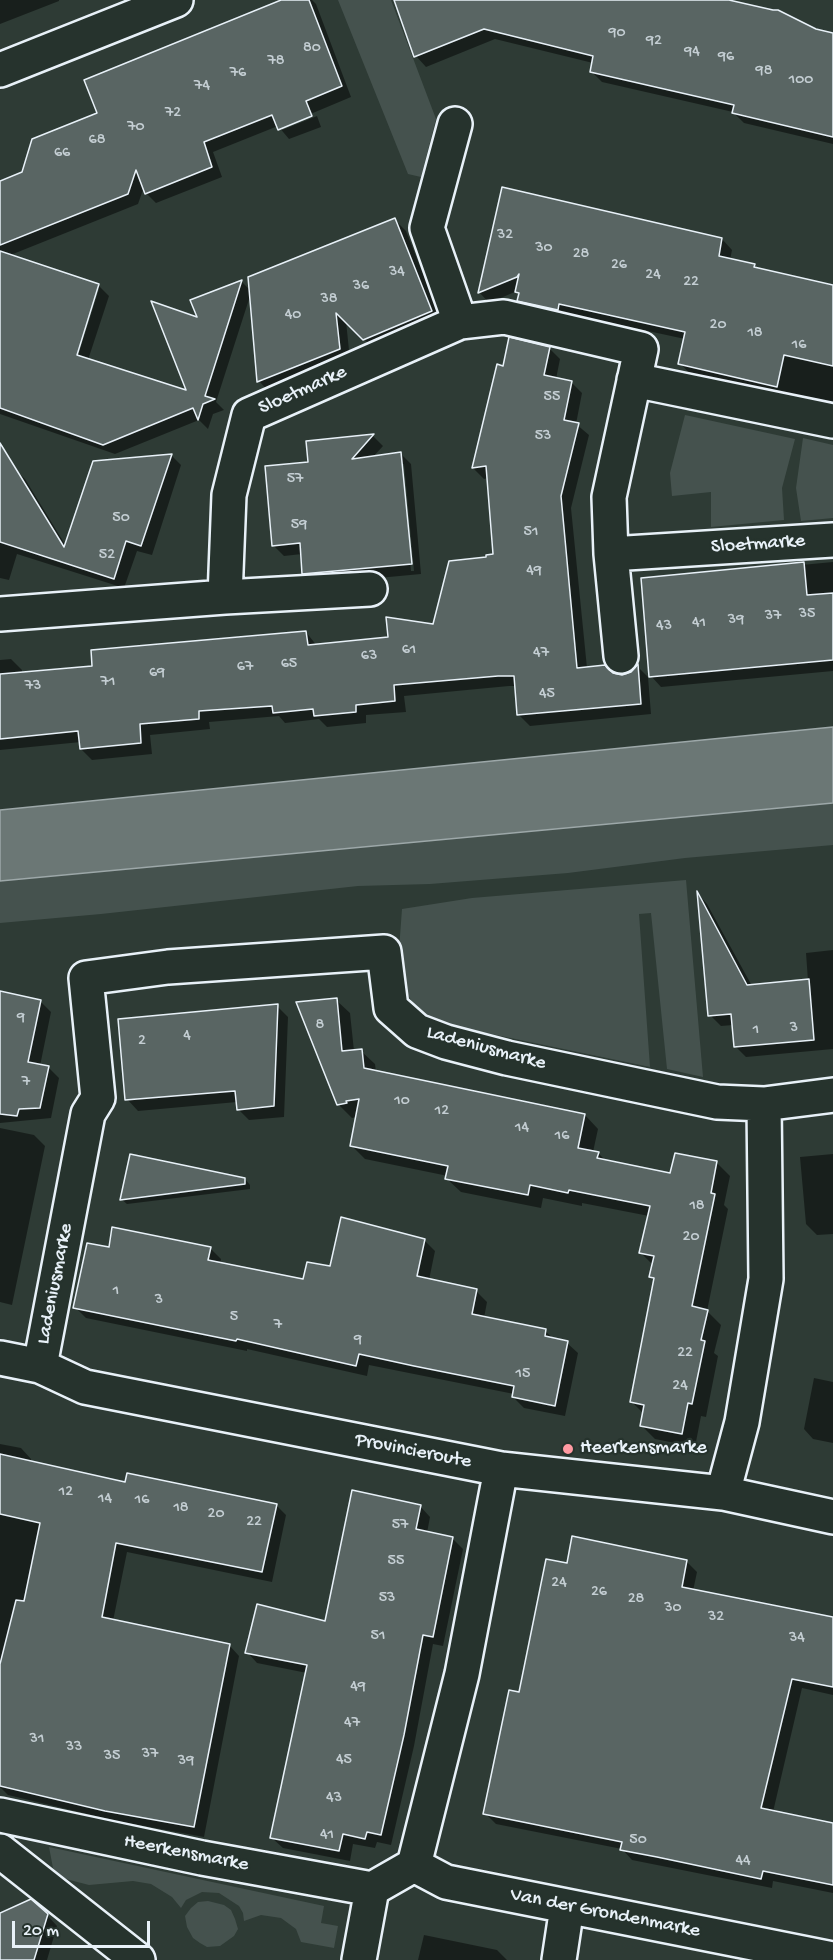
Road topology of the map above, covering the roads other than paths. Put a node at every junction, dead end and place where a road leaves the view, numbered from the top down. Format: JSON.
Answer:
{"nodes":[{"id":1,"x":176,"y":0,"type":"edge"},
{"id":2,"x":0,"y":70,"type":"edge"},
{"id":3,"x":454,"y":124,"type":"dead end"},
{"id":4,"x":460,"y":322,"type":"junction"},
{"id":5,"x":634,"y":380,"type":"junction"},
{"id":6,"x":833,"y":421,"type":"edge"},
{"id":7,"x":833,"y":540,"type":"edge"},
{"id":8,"x":611,"y":554,"type":"junction"},
{"id":9,"x":370,"y":590,"type":"dead end"},
{"id":10,"x":225,"y":597,"type":"junction"},
{"id":11,"x":0,"y":614,"type":"edge"},
{"id":12,"x":621,"y":656,"type":"dead end"},
{"id":13,"x":833,"y":1095,"type":"edge"},
{"id":14,"x":764,"y":1104,"type":"junction"},
{"id":15,"x":0,"y":1358,"type":"edge"},
{"id":16,"x":40,"y":1366,"type":"junction"},
{"id":17,"x":501,"y":1469,"type":"junction"},
{"id":18,"x":723,"y":1493,"type":"junction"},
{"id":19,"x":833,"y":1517,"type":"edge"},
{"id":20,"x":0,"y":1815,"type":"edge"},
{"id":21,"x":0,"y":1851,"type":"edge"},
{"id":22,"x":414,"y":1865,"type":"junction"},
{"id":23,"x":372,"y":1889,"type":"junction"},
{"id":24,"x":567,"y":1907,"type":"junction"},
{"id":25,"x":800,"y":1957,"type":"edge"},
{"id":26,"x":833,"y":1959,"type":"edge"},
{"id":27,"x":138,"y":1960,"type":"edge"},
{"id":28,"x":359,"y":1960,"type":"edge"},
{"id":29,"x":559,"y":1960,"type":"edge"}],
"edges":[{"from":1,"to":2,"type":"street"},
{"from":3,"to":4,"type":"street"},
{"from":4,"to":5,"type":"street","name":"Sloetmarke"},
{"from":4,"to":10,"type":"street","name":"Sloetmarke"},
{"from":5,"to":6,"type":"street"},
{"from":5,"to":8,"type":"street","name":"Sloetmarke"},
{"from":7,"to":8,"type":"street","name":"Sloetmarke"},
{"from":8,"to":12,"type":"street","name":"Sloetmarke"},
{"from":9,"to":10,"type":"street"},
{"from":10,"to":11,"type":"street"},
{"from":13,"to":14,"type":"street"},
{"from":14,"to":16,"type":"street","name":"Ladeniusmarke"},
{"from":14,"to":18,"type":"street"},
{"from":15,"to":16,"type":"street","name":"Provincieroute"},
{"from":16,"to":17,"type":"street","name":"Provincieroute"},
{"from":17,"to":18,"type":"street","name":"Provincieroute"},
{"from":17,"to":22,"type":"street"},
{"from":18,"to":19,"type":"street","name":"Provincieroute"},
{"from":20,"to":23,"type":"street","name":"Heerkensmarke"},
{"from":21,"to":27,"type":"street"},
{"from":22,"to":23,"type":"street"},
{"from":22,"to":24,"type":"street","name":"Van der Grondenmarke"},
{"from":23,"to":28,"type":"street"},
{"from":24,"to":25,"type":"street","name":"Van der Grondenmarke"},
{"from":24,"to":29,"type":"street"},
{"from":25,"to":26,"type":"street","name":"Van der Grondenmarke"}]}
